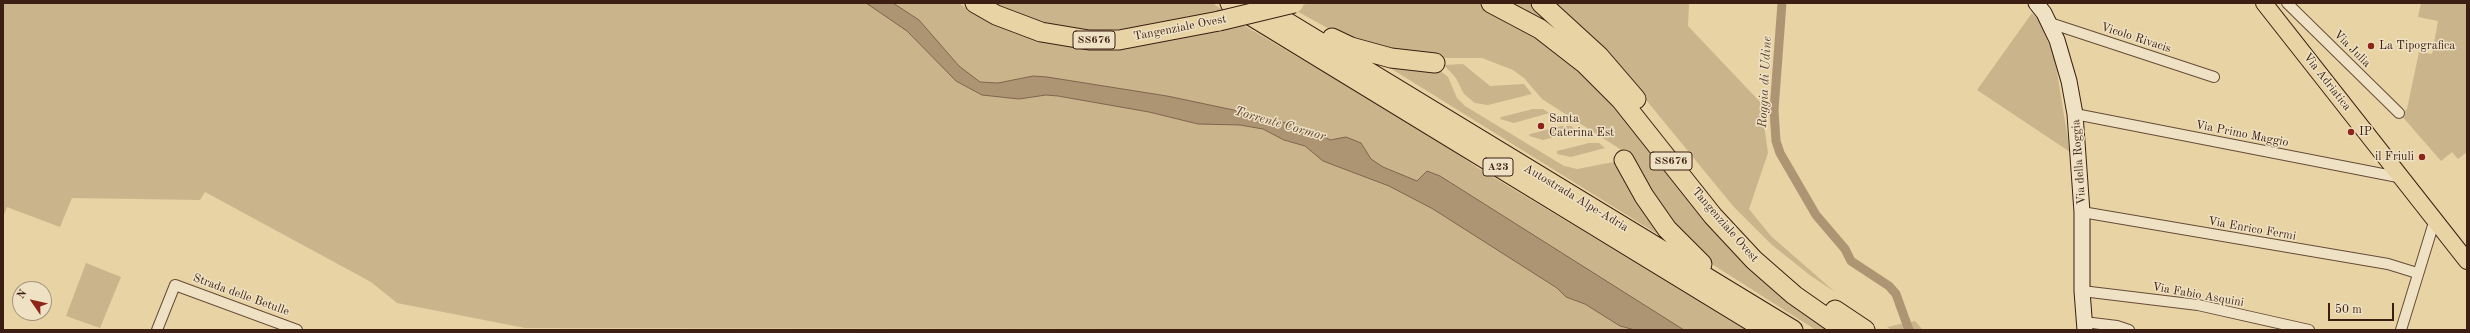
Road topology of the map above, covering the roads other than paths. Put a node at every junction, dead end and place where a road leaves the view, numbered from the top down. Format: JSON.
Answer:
{"nodes":[{"id":1,"x":975,"y":3,"type":"edge"},
{"id":2,"x":1256,"y":3,"type":"edge"},
{"id":3,"x":1272,"y":3,"type":"edge"},
{"id":4,"x":1294,"y":3,"type":"edge"},
{"id":5,"x":1491,"y":3,"type":"edge"},
{"id":6,"x":1542,"y":3,"type":"edge"},
{"id":7,"x":2036,"y":3,"type":"edge"},
{"id":8,"x":2264,"y":3,"type":"edge"},
{"id":9,"x":2287,"y":3,"type":"edge"},
{"id":10,"x":1226,"y":8,"type":"edge"},
{"id":11,"x":2050,"y":23,"type":"junction"},
{"id":12,"x":1435,"y":63,"type":"dead end"},
{"id":13,"x":2214,"y":77,"type":"dead end"},
{"id":14,"x":2399,"y":113,"type":"dead end"},
{"id":15,"x":2075,"y":114,"type":"junction"},
{"id":16,"x":1624,"y":160,"type":"dead end"},
{"id":17,"x":2404,"y":179,"type":"junction"},
{"id":18,"x":2082,"y":212,"type":"junction"},
{"id":19,"x":2434,"y":219,"type":"junction"},
{"id":20,"x":2467,"y":261,"type":"edge"},
{"id":21,"x":2417,"y":273,"type":"junction"},
{"id":22,"x":2082,"y":291,"type":"junction"},
{"id":23,"x":2084,"y":326,"type":"edge"},
{"id":24,"x":1781,"y":328,"type":"edge"},
{"id":25,"x":157,"y":330,"type":"edge"},
{"id":26,"x":297,"y":330,"type":"edge"},
{"id":27,"x":1844,"y":330,"type":"edge"},
{"id":28,"x":1865,"y":330,"type":"edge"},
{"id":29,"x":2130,"y":330,"type":"edge"},
{"id":30,"x":2309,"y":330,"type":"edge"},
{"id":31,"x":2401,"y":330,"type":"edge"}],
"edges":[{"from":1,"to":10,"type":"highway","name":"Tangenziale Ovest","number":"SS676"},
{"from":2,"to":24,"type":"highway","name":"Autostrada Alpe-Adria","number":"A23"},
{"from":3,"to":12,"type":"highway"},
{"from":4,"to":10,"type":"highway","name":"Tangenziale Ovest","number":"SS676","bridge":true},
{"from":5,"to":27,"type":"highway","name":"Tangenziale Ovest","number":"SS676"},
{"from":6,"to":28,"type":"highway","name":"Tangenziale Ovest","number":"SS676"},
{"from":7,"to":11,"type":"street","name":"Via della Roggia"},
{"from":8,"to":17,"type":"main road","name":"Via Adriatica"},
{"from":9,"to":14,"type":"street","name":"Via Julia"},
{"from":10,"to":24,"type":"highway","name":"Autostrada Alpe-Adria","number":"A23"},
{"from":11,"to":13,"type":"street","name":"Vicolo Rivacis"},
{"from":11,"to":15,"type":"street","name":"Via della Roggia"},
{"from":15,"to":17,"type":"street","name":"Via Primo Maggio"},
{"from":15,"to":18,"type":"street","name":"Via della Roggia"},
{"from":16,"to":24,"type":"highway"},
{"from":17,"to":19,"type":"main road","name":"Via Adriatica"},
{"from":18,"to":21,"type":"street","name":"Via Enrico Fermi"},
{"from":18,"to":22,"type":"street","name":"Via della Roggia"},
{"from":19,"to":20,"type":"main road","name":"Via Adriatica"},
{"from":19,"to":21,"type":"street"},
{"from":21,"to":31,"type":"street"},
{"from":22,"to":23,"type":"street","name":"Via della Roggia"},
{"from":22,"to":30,"type":"street","name":"Via Fabio Asquini"},
{"from":23,"to":29,"type":"street"},
{"from":25,"to":26,"type":"street","name":"Strada delle Betulle"}]}
